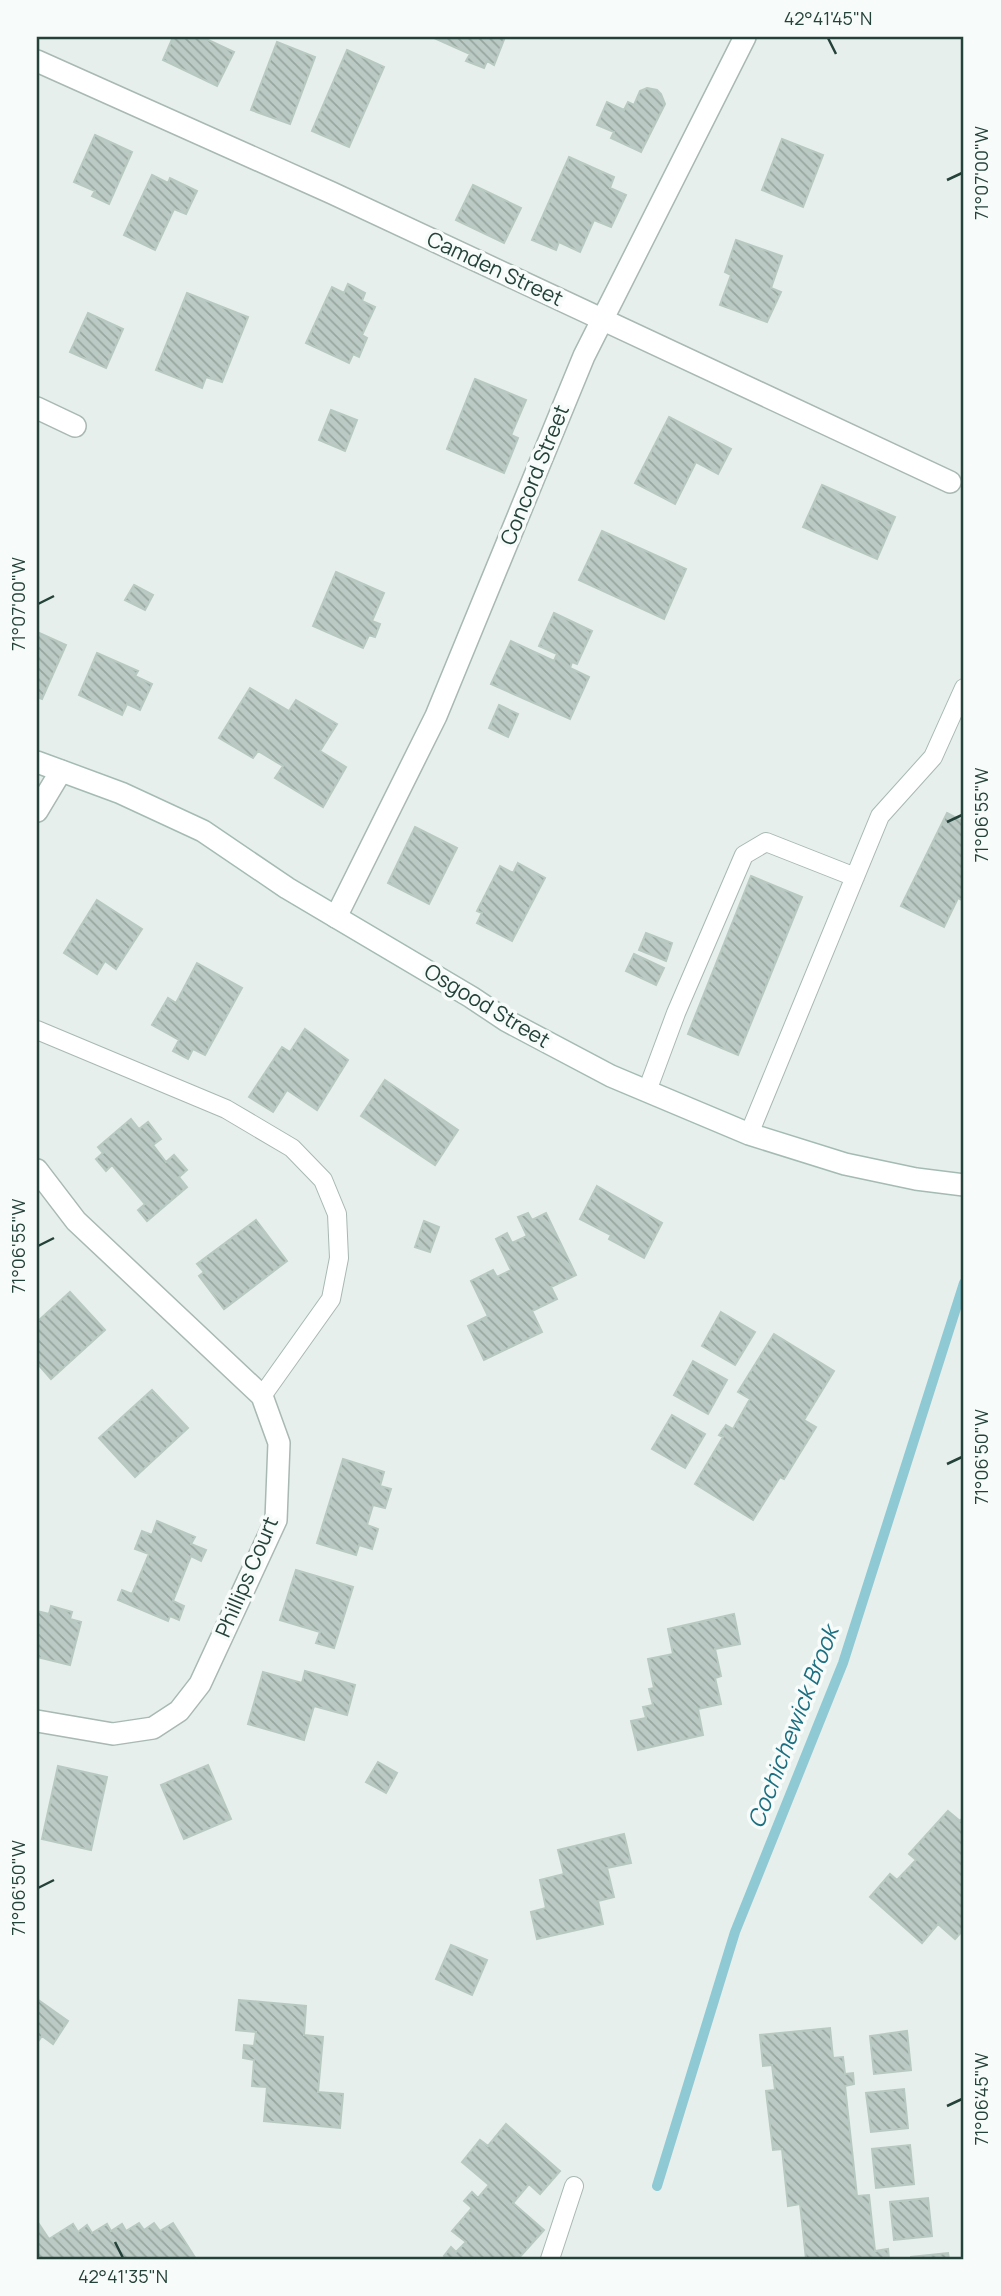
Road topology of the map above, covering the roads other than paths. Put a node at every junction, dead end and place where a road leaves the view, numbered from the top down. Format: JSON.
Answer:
{"nodes":[{"id":1,"x":737,"y":39,"type":"edge"},
{"id":2,"x":37,"y":61,"type":"edge"},
{"id":3,"x":602,"y":319,"type":"junction"},
{"id":4,"x":37,"y":408,"type":"edge"},
{"id":5,"x":75,"y":426,"type":"dead end"},
{"id":6,"x":950,"y":482,"type":"dead end"},
{"id":7,"x":964,"y":688,"type":"edge"},
{"id":8,"x":37,"y":762,"type":"edge"},
{"id":9,"x":61,"y":771,"type":"junction"},
{"id":10,"x":37,"y":811,"type":"edge"},
{"id":11,"x":855,"y":877,"type":"junction"},
{"id":12,"x":336,"y":917,"type":"junction"},
{"id":13,"x":37,"y":1030,"type":"edge"},
{"id":14,"x":647,"y":1091,"type":"junction"},
{"id":15,"x":749,"y":1134,"type":"junction"},
{"id":16,"x":37,"y":1170,"type":"edge"},
{"id":17,"x":964,"y":1185,"type":"edge"},
{"id":18,"x":262,"y":1396,"type":"junction"},
{"id":19,"x":37,"y":1721,"type":"edge"},
{"id":20,"x":574,"y":2186,"type":"dead end"},
{"id":21,"x":550,"y":2259,"type":"edge"}],
"edges":[{"from":1,"to":3,"type":"street","name":"Concord Street"},
{"from":2,"to":3,"type":"street","name":"Camden Street"},
{"from":3,"to":6,"type":"street","name":"Camden Street"},
{"from":3,"to":12,"type":"street","name":"Concord Street"},
{"from":4,"to":5,"type":"street"},
{"from":7,"to":11,"type":"lane"},
{"from":8,"to":9,"type":"street","name":"Osgood Street"},
{"from":9,"to":10,"type":"street"},
{"from":9,"to":12,"type":"street","name":"Osgood Street"},
{"from":11,"to":14,"type":"lane"},
{"from":11,"to":15,"type":"lane"},
{"from":12,"to":14,"type":"street","name":"Osgood Street"},
{"from":13,"to":18,"type":"lane"},
{"from":14,"to":15,"type":"street","name":"Osgood Street"},
{"from":15,"to":17,"type":"street","name":"Osgood Street"},
{"from":16,"to":18,"type":"street","name":"Phillips Court"},
{"from":18,"to":19,"type":"street","name":"Phillips Court"},
{"from":20,"to":21,"type":"lane"}]}
